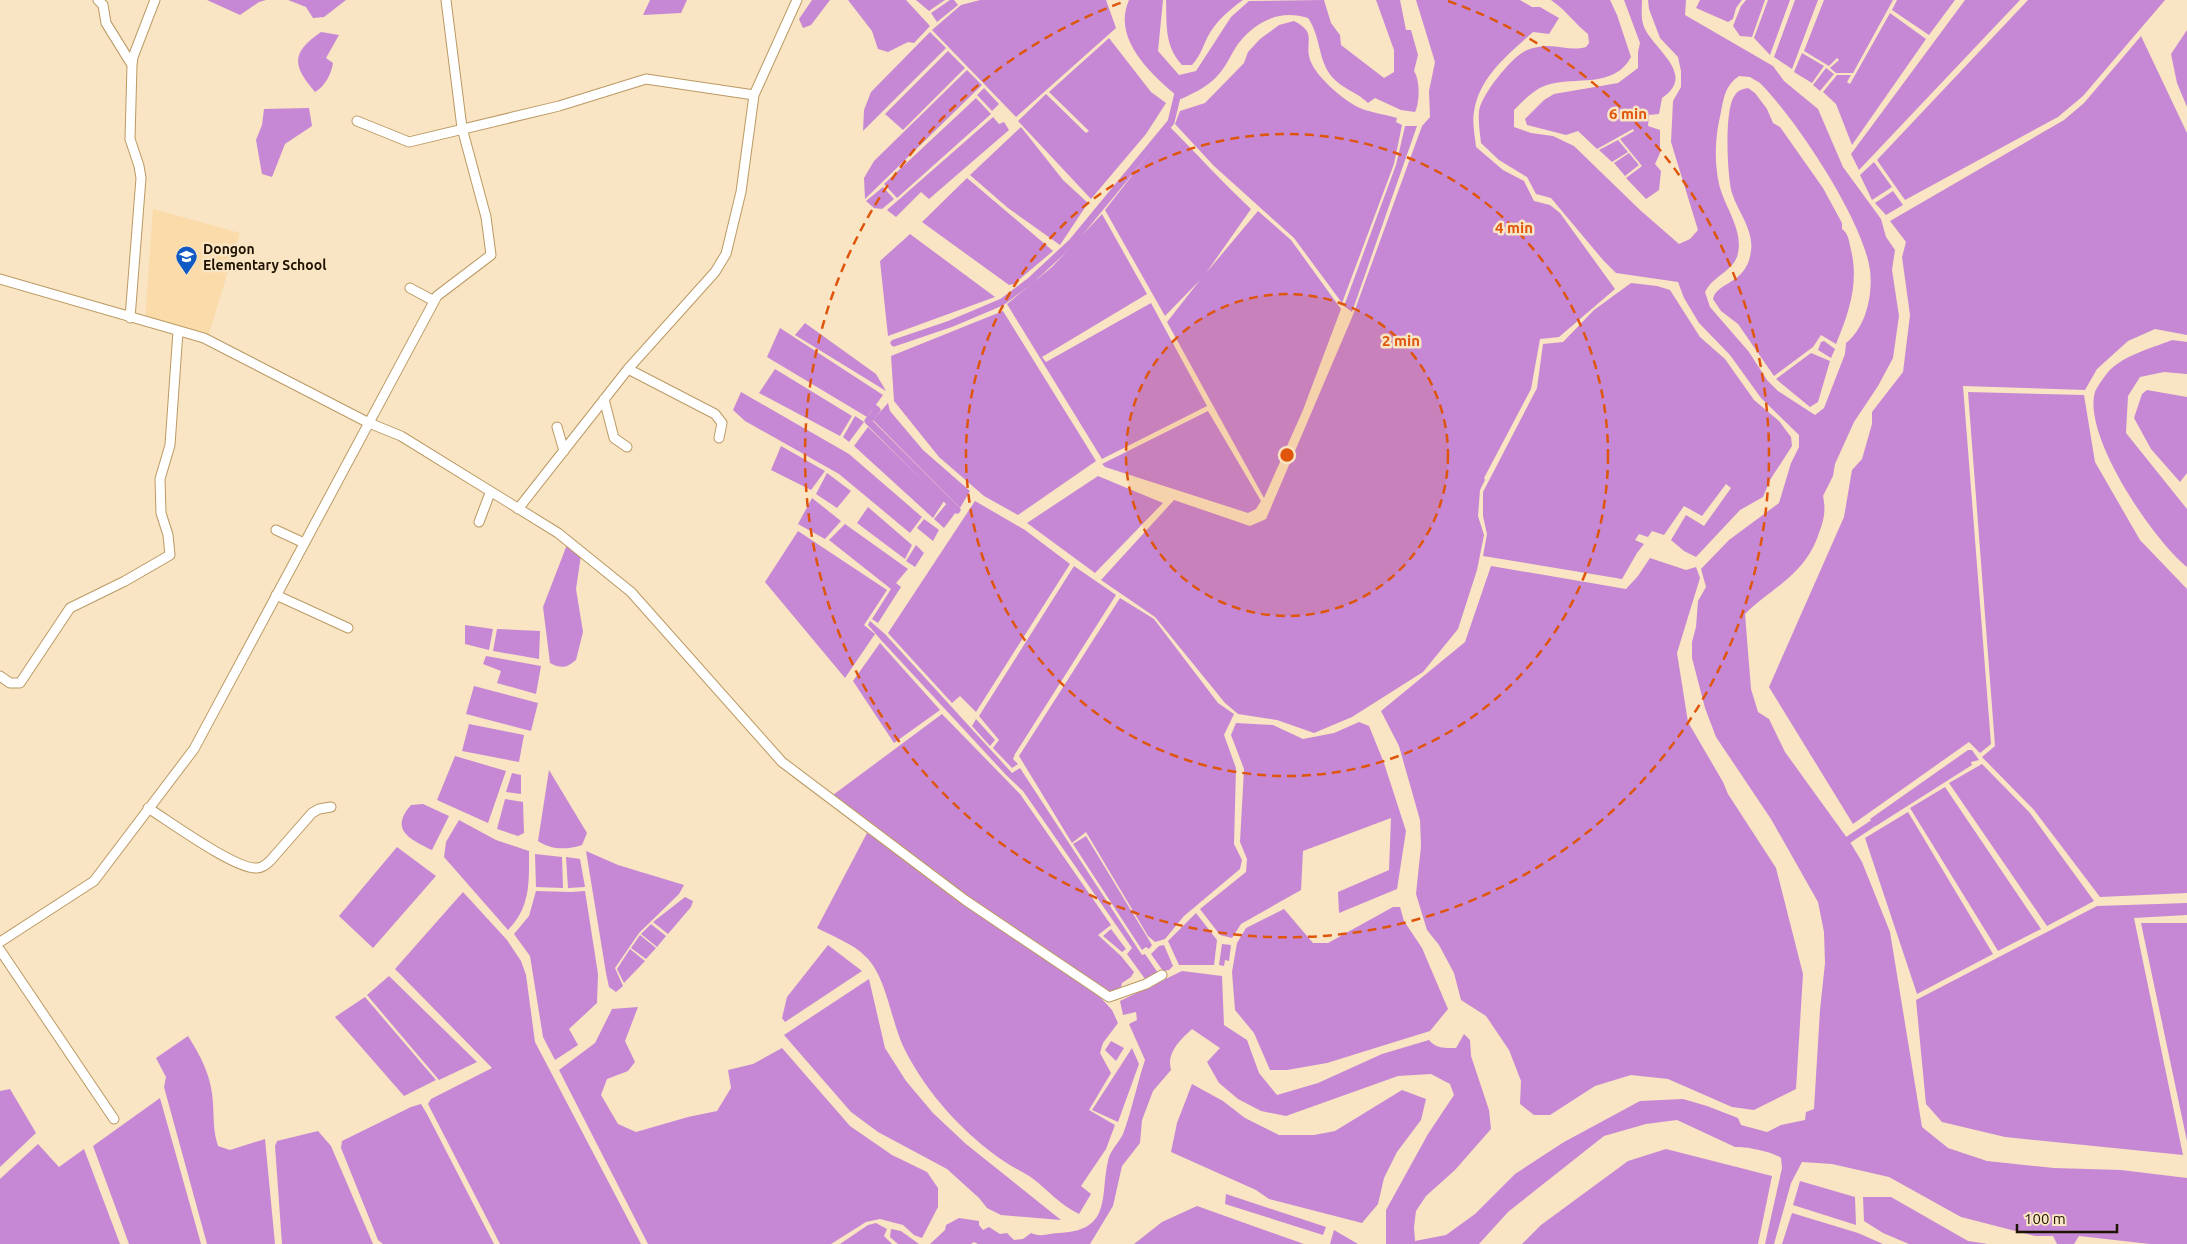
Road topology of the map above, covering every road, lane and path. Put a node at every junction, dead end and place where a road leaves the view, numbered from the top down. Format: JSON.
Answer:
{"nodes":[{"id":1,"x":98,"y":0,"type":"edge"},
{"id":2,"x":155,"y":0,"type":"edge"},
{"id":3,"x":446,"y":0,"type":"edge"},
{"id":4,"x":797,"y":0,"type":"edge"},
{"id":5,"x":132,"y":65,"type":"junction"},
{"id":6,"x":754,"y":95,"type":"junction"},
{"id":7,"x":357,"y":121,"type":"dead end"},
{"id":8,"x":462,"y":128,"type":"junction"},
{"id":9,"x":0,"y":279,"type":"edge"},
{"id":10,"x":410,"y":288,"type":"dead end"},
{"id":11,"x":434,"y":301,"type":"junction"},
{"id":12,"x":130,"y":318,"type":"junction"},
{"id":13,"x":178,"y":331,"type":"junction"},
{"id":14,"x":628,"y":369,"type":"junction"},
{"id":15,"x":604,"y":399,"type":"junction"},
{"id":16,"x":369,"y":423,"type":"junction"},
{"id":17,"x":557,"y":426,"type":"dead end"},
{"id":18,"x":719,"y":438,"type":"dead end"},
{"id":19,"x":627,"y":447,"type":"dead end"},
{"id":20,"x":564,"y":451,"type":"junction"},
{"id":21,"x":490,"y":494,"type":"junction"},
{"id":22,"x":518,"y":509,"type":"junction"},
{"id":23,"x":479,"y":522,"type":"dead end"},
{"id":24,"x":276,"y":530,"type":"dead end"},
{"id":25,"x":304,"y":543,"type":"junction"},
{"id":26,"x":276,"y":595,"type":"junction"},
{"id":27,"x":348,"y":628,"type":"dead end"},
{"id":28,"x":0,"y":676,"type":"edge"},
{"id":29,"x":331,"y":807,"type":"dead end"},
{"id":30,"x":148,"y":808,"type":"junction"},
{"id":31,"x":0,"y":942,"type":"edge"},
{"id":32,"x":0,"y":950,"type":"edge"},
{"id":33,"x":1162,"y":975,"type":"dead end"},
{"id":34,"x":114,"y":1119,"type":"dead end"}],
"edges":[{"from":1,"to":5,"type":"street"},
{"from":2,"to":5,"type":"street"},
{"from":3,"to":8,"type":"street"},
{"from":4,"to":6,"type":"street"},
{"from":5,"to":12,"type":"street"},
{"from":6,"to":8,"type":"street"},
{"from":6,"to":14,"type":"street"},
{"from":7,"to":8,"type":"street"},
{"from":8,"to":11,"type":"street"},
{"from":9,"to":12,"type":"street"},
{"from":10,"to":11,"type":"street"},
{"from":11,"to":16,"type":"street"},
{"from":12,"to":13,"type":"street"},
{"from":13,"to":16,"type":"street"},
{"from":13,"to":28,"type":"street"},
{"from":14,"to":15,"type":"street"},
{"from":14,"to":18,"type":"street"},
{"from":15,"to":19,"type":"street"},
{"from":15,"to":20,"type":"street"},
{"from":16,"to":21,"type":"street"},
{"from":16,"to":25,"type":"street"},
{"from":17,"to":20,"type":"street"},
{"from":20,"to":22,"type":"street"},
{"from":21,"to":22,"type":"street"},
{"from":21,"to":23,"type":"street"},
{"from":22,"to":33,"type":"street"},
{"from":24,"to":25,"type":"street"},
{"from":25,"to":26,"type":"street"},
{"from":26,"to":27,"type":"street"},
{"from":26,"to":30,"type":"street"},
{"from":29,"to":30,"type":"street"},
{"from":30,"to":31,"type":"street"},
{"from":32,"to":34,"type":"street"}]}
